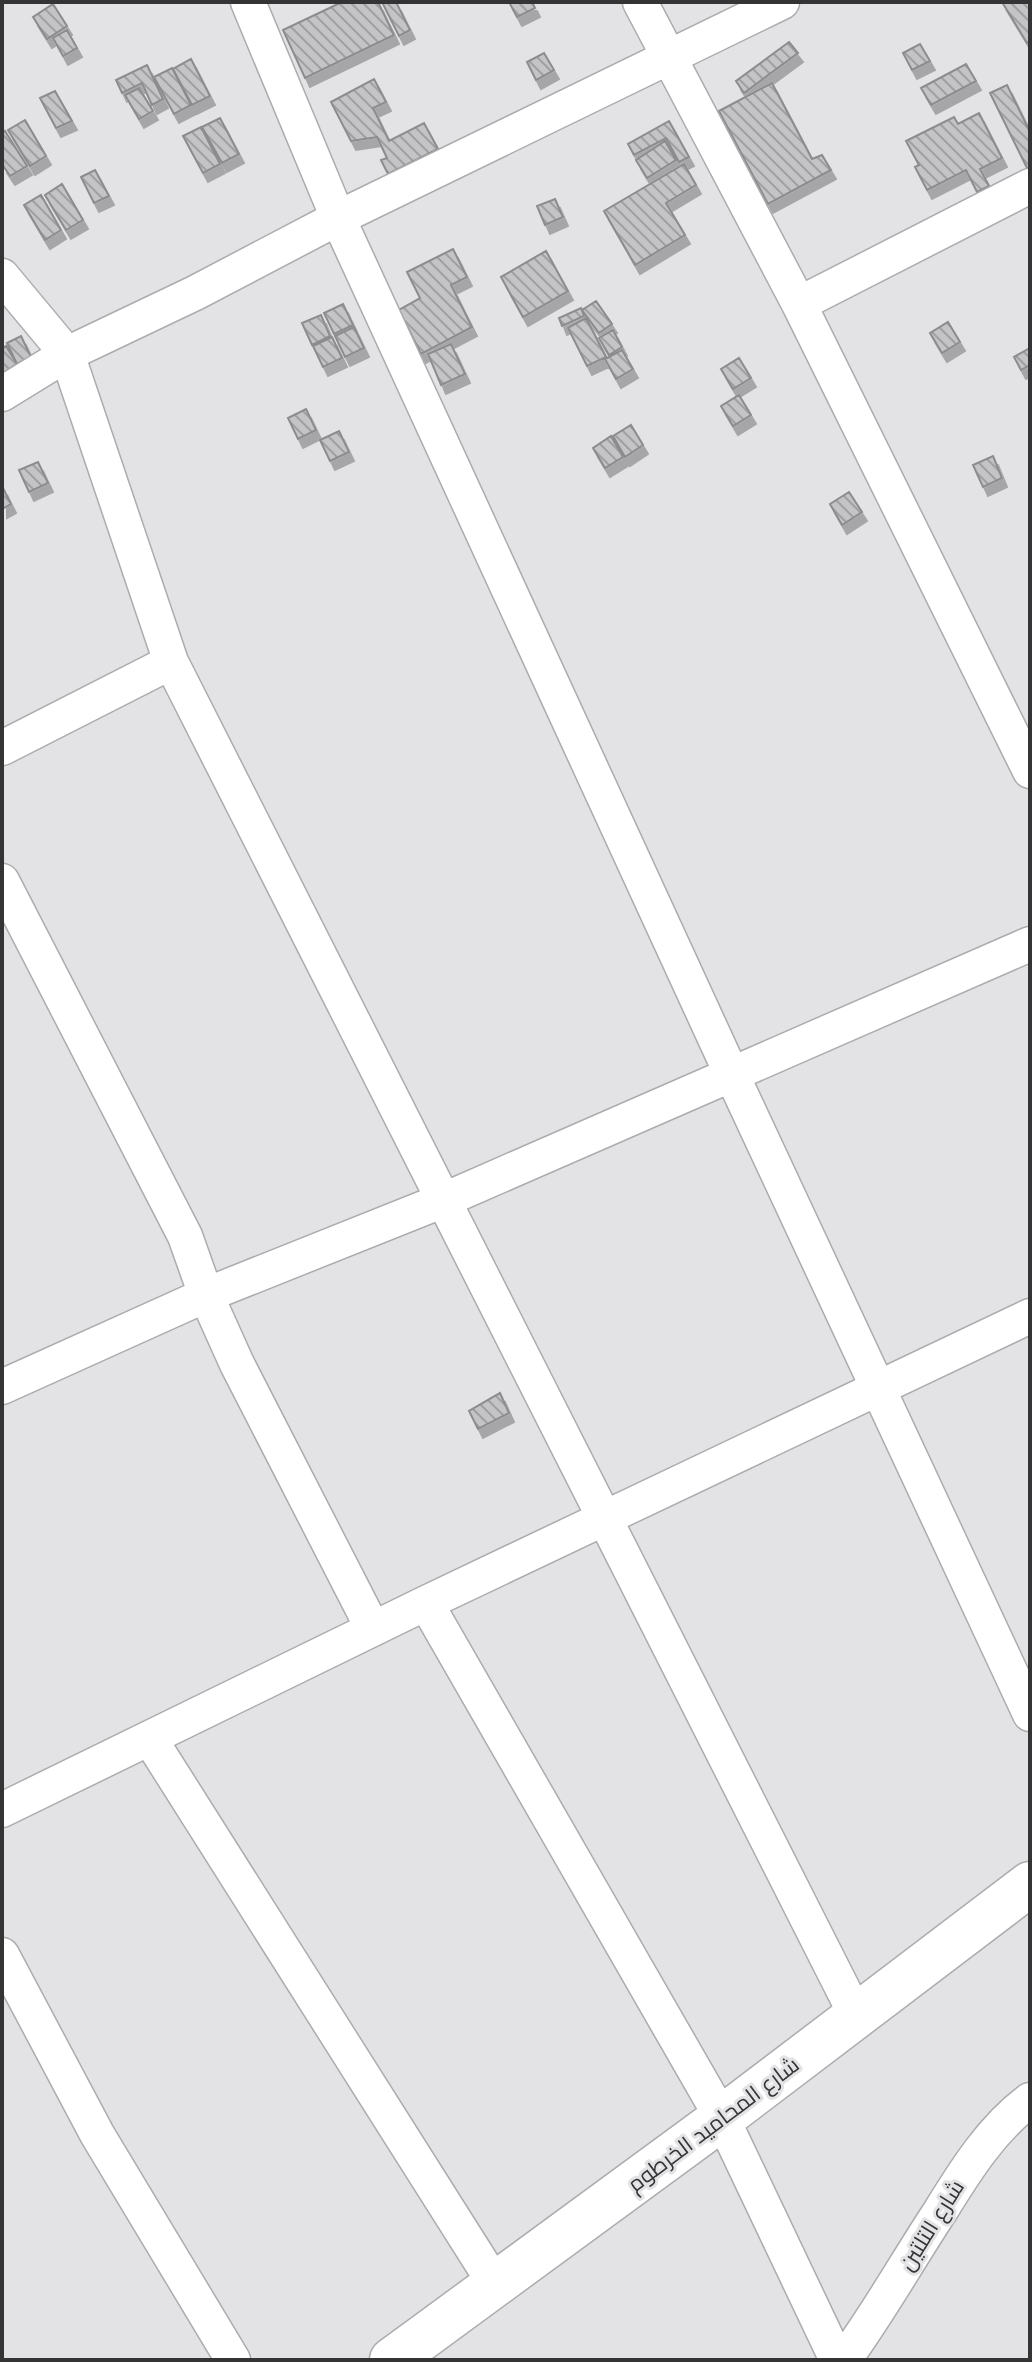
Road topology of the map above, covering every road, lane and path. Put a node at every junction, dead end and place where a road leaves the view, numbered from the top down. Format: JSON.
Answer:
{"nodes":[{"id":1,"x":248,"y":2,"type":"edge"},
{"id":2,"x":640,"y":2,"type":"edge"},
{"id":3,"x":782,"y":2,"type":"edge"},
{"id":4,"x":668,"y":57,"type":"junction"},
{"id":5,"x":1030,"y":186,"type":"edge"},
{"id":6,"x":338,"y":218,"type":"junction"},
{"id":7,"x":2,"y":276,"type":"edge"},
{"id":8,"x":799,"y":304,"type":"junction"},
{"id":9,"x":67,"y":354,"type":"junction"},
{"id":10,"x":2,"y":394,"type":"edge"},
{"id":11,"x":171,"y":662,"type":"junction"},
{"id":12,"x":2,"y":748,"type":"edge"},
{"id":13,"x":1030,"y":771,"type":"edge"},
{"id":14,"x":2,"y":881,"type":"edge"},
{"id":15,"x":1030,"y":944,"type":"edge"},
{"id":16,"x":731,"y":1073,"type":"junction"},
{"id":17,"x":444,"y":1200,"type":"junction"},
{"id":18,"x":206,"y":1295,"type":"junction"},
{"id":19,"x":1030,"y":1316,"type":"edge"},
{"id":20,"x":2,"y":1387,"type":"edge"},
{"id":21,"x":877,"y":1389,"type":"junction"},
{"id":22,"x":603,"y":1518,"type":"junction"},
{"id":23,"x":426,"y":1603,"type":"junction"},
{"id":24,"x":373,"y":1629,"type":"junction"},
{"id":25,"x":1030,"y":1714,"type":"edge"},
{"id":26,"x":150,"y":1739,"type":"junction"},
{"id":27,"x":4,"y":1805,"type":"edge"},
{"id":28,"x":1030,"y":1884,"type":"edge"},
{"id":29,"x":2,"y":1955,"type":"edge"},
{"id":30,"x":857,"y":2017,"type":"junction"},
{"id":31,"x":1030,"y":2100,"type":"edge"},
{"id":32,"x":722,"y":2118,"type":"junction"},
{"id":33,"x":495,"y":2284,"type":"junction"},
{"id":34,"x":233,"y":2360,"type":"edge"},
{"id":35,"x":392,"y":2360,"type":"edge"},
{"id":36,"x":837,"y":2360,"type":"edge"},
{"id":37,"x":844,"y":2360,"type":"edge"}],
"edges":[{"from":1,"to":6,"type":"street"},
{"from":2,"to":4,"type":"street"},
{"from":3,"to":4,"type":"street"},
{"from":4,"to":6,"type":"street"},
{"from":4,"to":8,"type":"street"},
{"from":5,"to":8,"type":"street"},
{"from":6,"to":9,"type":"street"},
{"from":6,"to":16,"type":"street"},
{"from":7,"to":9,"type":"street"},
{"from":8,"to":13,"type":"street"},
{"from":9,"to":10,"type":"street"},
{"from":9,"to":11,"type":"street"},
{"from":11,"to":12,"type":"street"},
{"from":11,"to":17,"type":"street"},
{"from":14,"to":18,"type":"street"},
{"from":15,"to":16,"type":"street"},
{"from":16,"to":17,"type":"street"},
{"from":16,"to":21,"type":"street"},
{"from":17,"to":18,"type":"street"},
{"from":17,"to":22,"type":"street"},
{"from":18,"to":20,"type":"street"},
{"from":18,"to":24,"type":"street"},
{"from":19,"to":21,"type":"street"},
{"from":21,"to":22,"type":"street"},
{"from":21,"to":25,"type":"street"},
{"from":22,"to":23,"type":"street"},
{"from":22,"to":30,"type":"street"},
{"from":23,"to":24,"type":"street"},
{"from":23,"to":32,"type":"street"},
{"from":24,"to":26,"type":"street"},
{"from":26,"to":27,"type":"street"},
{"from":26,"to":33,"type":"street"},
{"from":28,"to":30,"type":"street","name":"شارع المحاميد الخرطوم"},
{"from":29,"to":34,"type":"street"},
{"from":30,"to":32,"type":"street","name":"شارع المحاميد الخرطوم"},
{"from":31,"to":37,"type":"street","name":"شارع التلتين"},
{"from":32,"to":33,"type":"street","name":"شارع المحاميد الخرطوم"},
{"from":32,"to":36,"type":"street"},
{"from":33,"to":35,"type":"street","name":"شارع المحاميد الخرطوم"}]}
